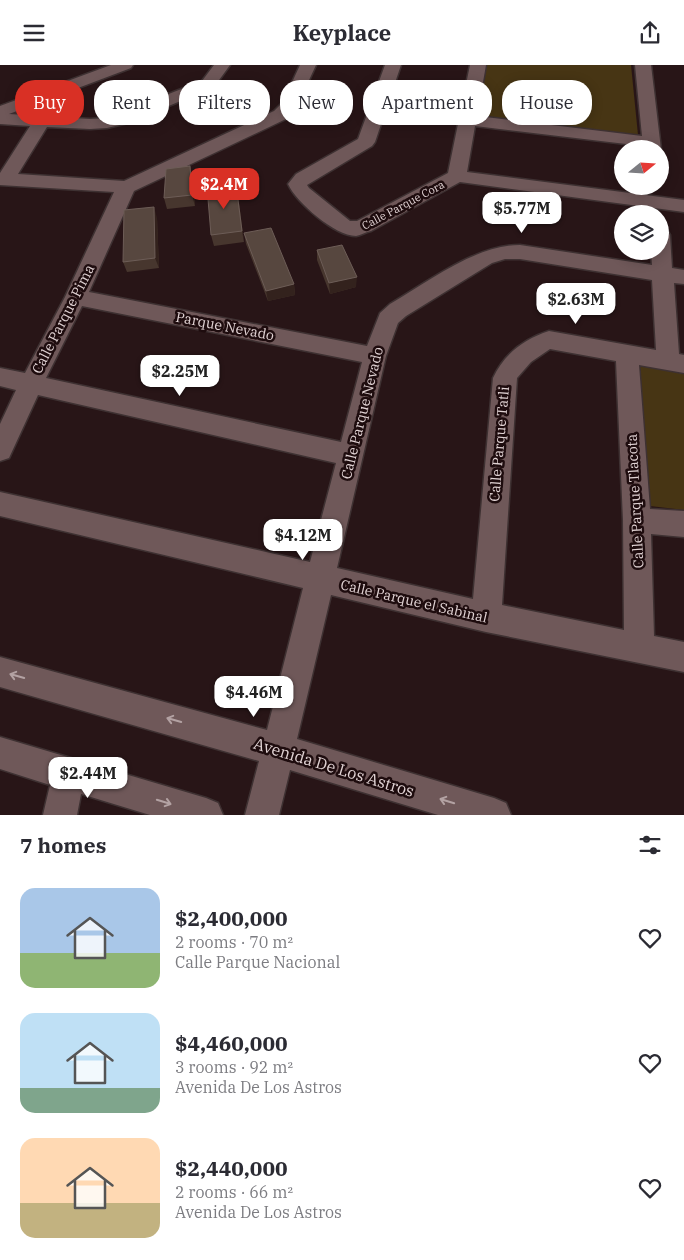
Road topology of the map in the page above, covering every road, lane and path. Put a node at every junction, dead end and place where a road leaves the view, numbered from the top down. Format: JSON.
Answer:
{"nodes":[{"id":1,"x":125,"y":65,"type":"edge"},
{"id":2,"x":222,"y":65,"type":"edge"},
{"id":3,"x":308,"y":65,"type":"edge"},
{"id":4,"x":393,"y":65,"type":"edge"},
{"id":5,"x":478,"y":65,"type":"edge"},
{"id":6,"x":643,"y":65,"type":"edge"},
{"id":7,"x":475,"y":80,"type":"edge"},
{"id":8,"x":0,"y":112,"type":"edge"},
{"id":9,"x":0,"y":119,"type":"edge"},
{"id":10,"x":15,"y":120,"type":"edge"},
{"id":11,"x":492,"y":123,"type":"edge"},
{"id":12,"x":84,"y":124,"type":"edge"},
{"id":13,"x":40,"y":125,"type":"edge"},
{"id":14,"x":466,"y":125,"type":"edge"},
{"id":15,"x":615,"y":140,"type":"edge"},
{"id":16,"x":651,"y":140,"type":"edge"},
{"id":17,"x":457,"y":176,"type":"junction"},
{"id":18,"x":2,"y":179,"type":"edge"},
{"id":19,"x":126,"y":187,"type":"junction"},
{"id":20,"x":657,"y":201,"type":"edge"},
{"id":21,"x":684,"y":206,"type":"edge"},
{"id":22,"x":669,"y":260,"type":"edge"},
{"id":23,"x":674,"y":275,"type":"edge"},
{"id":24,"x":76,"y":297,"type":"junction"},
{"id":25,"x":626,"y":354,"type":"junction"},
{"id":26,"x":375,"y":356,"type":"junction"},
{"id":27,"x":676,"y":363,"type":"edge"},
{"id":28,"x":0,"y":377,"type":"edge"},
{"id":29,"x":30,"y":384,"type":"junction"},
{"id":30,"x":0,"y":451,"type":"edge"},
{"id":31,"x":351,"y":455,"type":"junction"},
{"id":32,"x":0,"y":504,"type":"edge"},
{"id":33,"x":637,"y":520,"type":"junction"},
{"id":34,"x":684,"y":524,"type":"edge"},
{"id":35,"x":321,"y":579,"type":"junction"},
{"id":36,"x":486,"y":617,"type":"junction"},
{"id":37,"x":639,"y":649,"type":"junction"},
{"id":38,"x":684,"y":657,"type":"edge"},
{"id":39,"x":0,"y":672,"type":"edge"},
{"id":40,"x":278,"y":749,"type":"junction"},
{"id":41,"x":0,"y":753,"type":"edge"},
{"id":42,"x":68,"y":773,"type":"junction"},
{"id":43,"x":60,"y":815,"type":"edge"},
{"id":44,"x":206,"y":815,"type":"edge"},
{"id":45,"x":262,"y":815,"type":"edge"},
{"id":46,"x":494,"y":815,"type":"edge"}],
"edges":[{"from":1,"to":8,"type":"street"},
{"from":2,"to":12,"type":"street"},
{"from":3,"to":19,"type":"street"},
{"from":4,"to":17,"type":"street","name":"Calle Parque Cora"},
{"from":5,"to":7,"type":"street","name":"Calle Parque Cora"},
{"from":6,"to":16,"type":"street"},
{"from":9,"to":10,"type":"street"},
{"from":11,"to":15,"type":"street"},
{"from":13,"to":18,"type":"street"},
{"from":14,"to":17,"type":"street","name":"Calle Parque Cora"},
{"from":17,"to":20,"type":"street"},
{"from":18,"to":19,"type":"street"},
{"from":19,"to":24,"type":"street","name":"Calle Parque Pima"},
{"from":20,"to":21,"type":"street"},
{"from":22,"to":23,"type":"street"},
{"from":23,"to":26,"type":"street","name":"Calle Parque Nevado"},
{"from":23,"to":27,"type":"street"},
{"from":24,"to":26,"type":"street","name":"Parque Nevado"},
{"from":24,"to":29,"type":"street","name":"Calle Parque Pima"},
{"from":25,"to":27,"type":"street","name":"Calle Parque Tatli"},
{"from":25,"to":33,"type":"street","name":"Calle Parque Tlacota"},
{"from":25,"to":36,"type":"street","name":"Calle Parque Tatli"},
{"from":26,"to":31,"type":"street","name":"Calle Parque Nevado"},
{"from":28,"to":29,"type":"street"},
{"from":29,"to":30,"type":"street","name":"Calle Parque Pima"},
{"from":29,"to":31,"type":"street"},
{"from":31,"to":35,"type":"street","name":"Calle Parque Nevado"},
{"from":32,"to":35,"type":"street","name":"Calle Parque el Sabinal"},
{"from":33,"to":34,"type":"street"},
{"from":33,"to":37,"type":"street","name":"Calle Parque Tlacota"},
{"from":35,"to":36,"type":"street","name":"Calle Parque el Sabinal"},
{"from":35,"to":40,"type":"street","name":"Calle Parque Nevado"},
{"from":36,"to":37,"type":"street","name":"Calle Parque el Sabinal"},
{"from":37,"to":38,"type":"street","name":"Calle Parque el Sabinal"},
{"from":40,"to":39,"type":"street","name":"Avenida De Los Astros","one_way":true},
{"from":40,"to":45,"type":"street","name":"Calle Parque Nevado"},
{"from":46,"to":40,"type":"street","name":"Avenida De Los Astros","one_way":true},
{"from":41,"to":42,"type":"street"},
{"from":42,"to":43,"type":"street"},
{"from":42,"to":44,"type":"street","one_way":true}]}
